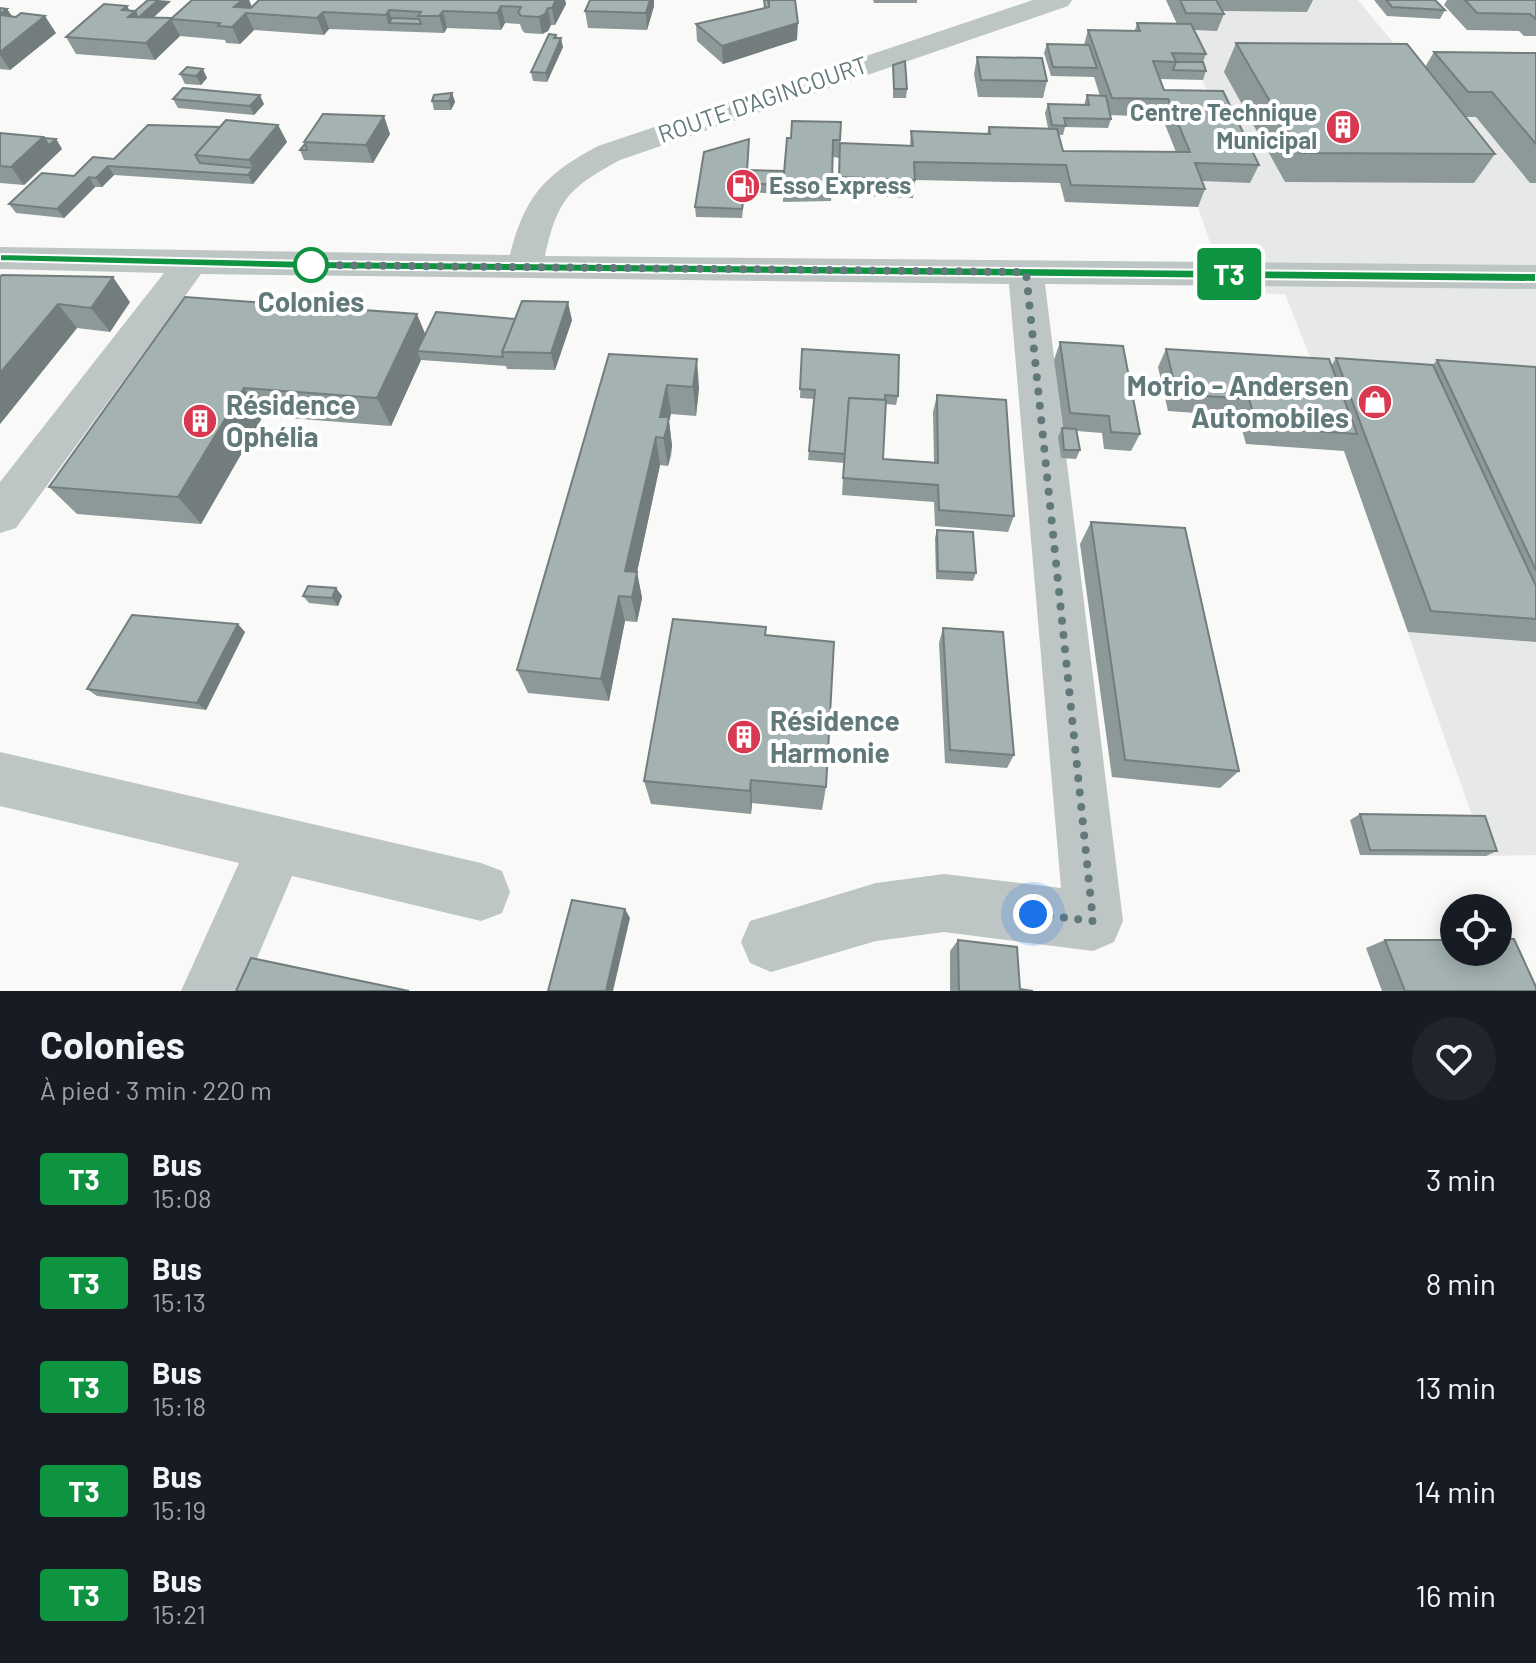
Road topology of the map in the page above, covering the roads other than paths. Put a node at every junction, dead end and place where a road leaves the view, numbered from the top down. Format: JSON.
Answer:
{"nodes":[{"id":1,"x":1059,"y":0,"type":"edge"},
{"id":2,"x":0,"y":258,"type":"edge"},
{"id":3,"x":191,"y":263,"type":"junction"},
{"id":4,"x":525,"y":266,"type":"junction"},
{"id":5,"x":1026,"y":272,"type":"junction"},
{"id":6,"x":1536,"y":277,"type":"edge"},
{"id":7,"x":0,"y":515,"type":"edge"},
{"id":8,"x":0,"y":779,"type":"edge"},
{"id":9,"x":278,"y":843,"type":"junction"},
{"id":10,"x":481,"y":892,"type":"dead end"},
{"id":11,"x":771,"y":942,"type":"dead end"},
{"id":12,"x":212,"y":991,"type":"edge"}],
"edges":[{"from":1,"to":4,"type":"street","name":"ROUTE D'AGINCOURT"},
{"from":2,"to":3,"type":"street"},
{"from":3,"to":4,"type":"street"},
{"from":3,"to":7,"type":"street"},
{"from":4,"to":5,"type":"street"},
{"from":5,"to":6,"type":"street"},
{"from":5,"to":11,"type":"street"},
{"from":8,"to":9,"type":"street"},
{"from":9,"to":10,"type":"street"},
{"from":9,"to":12,"type":"street"}]}
